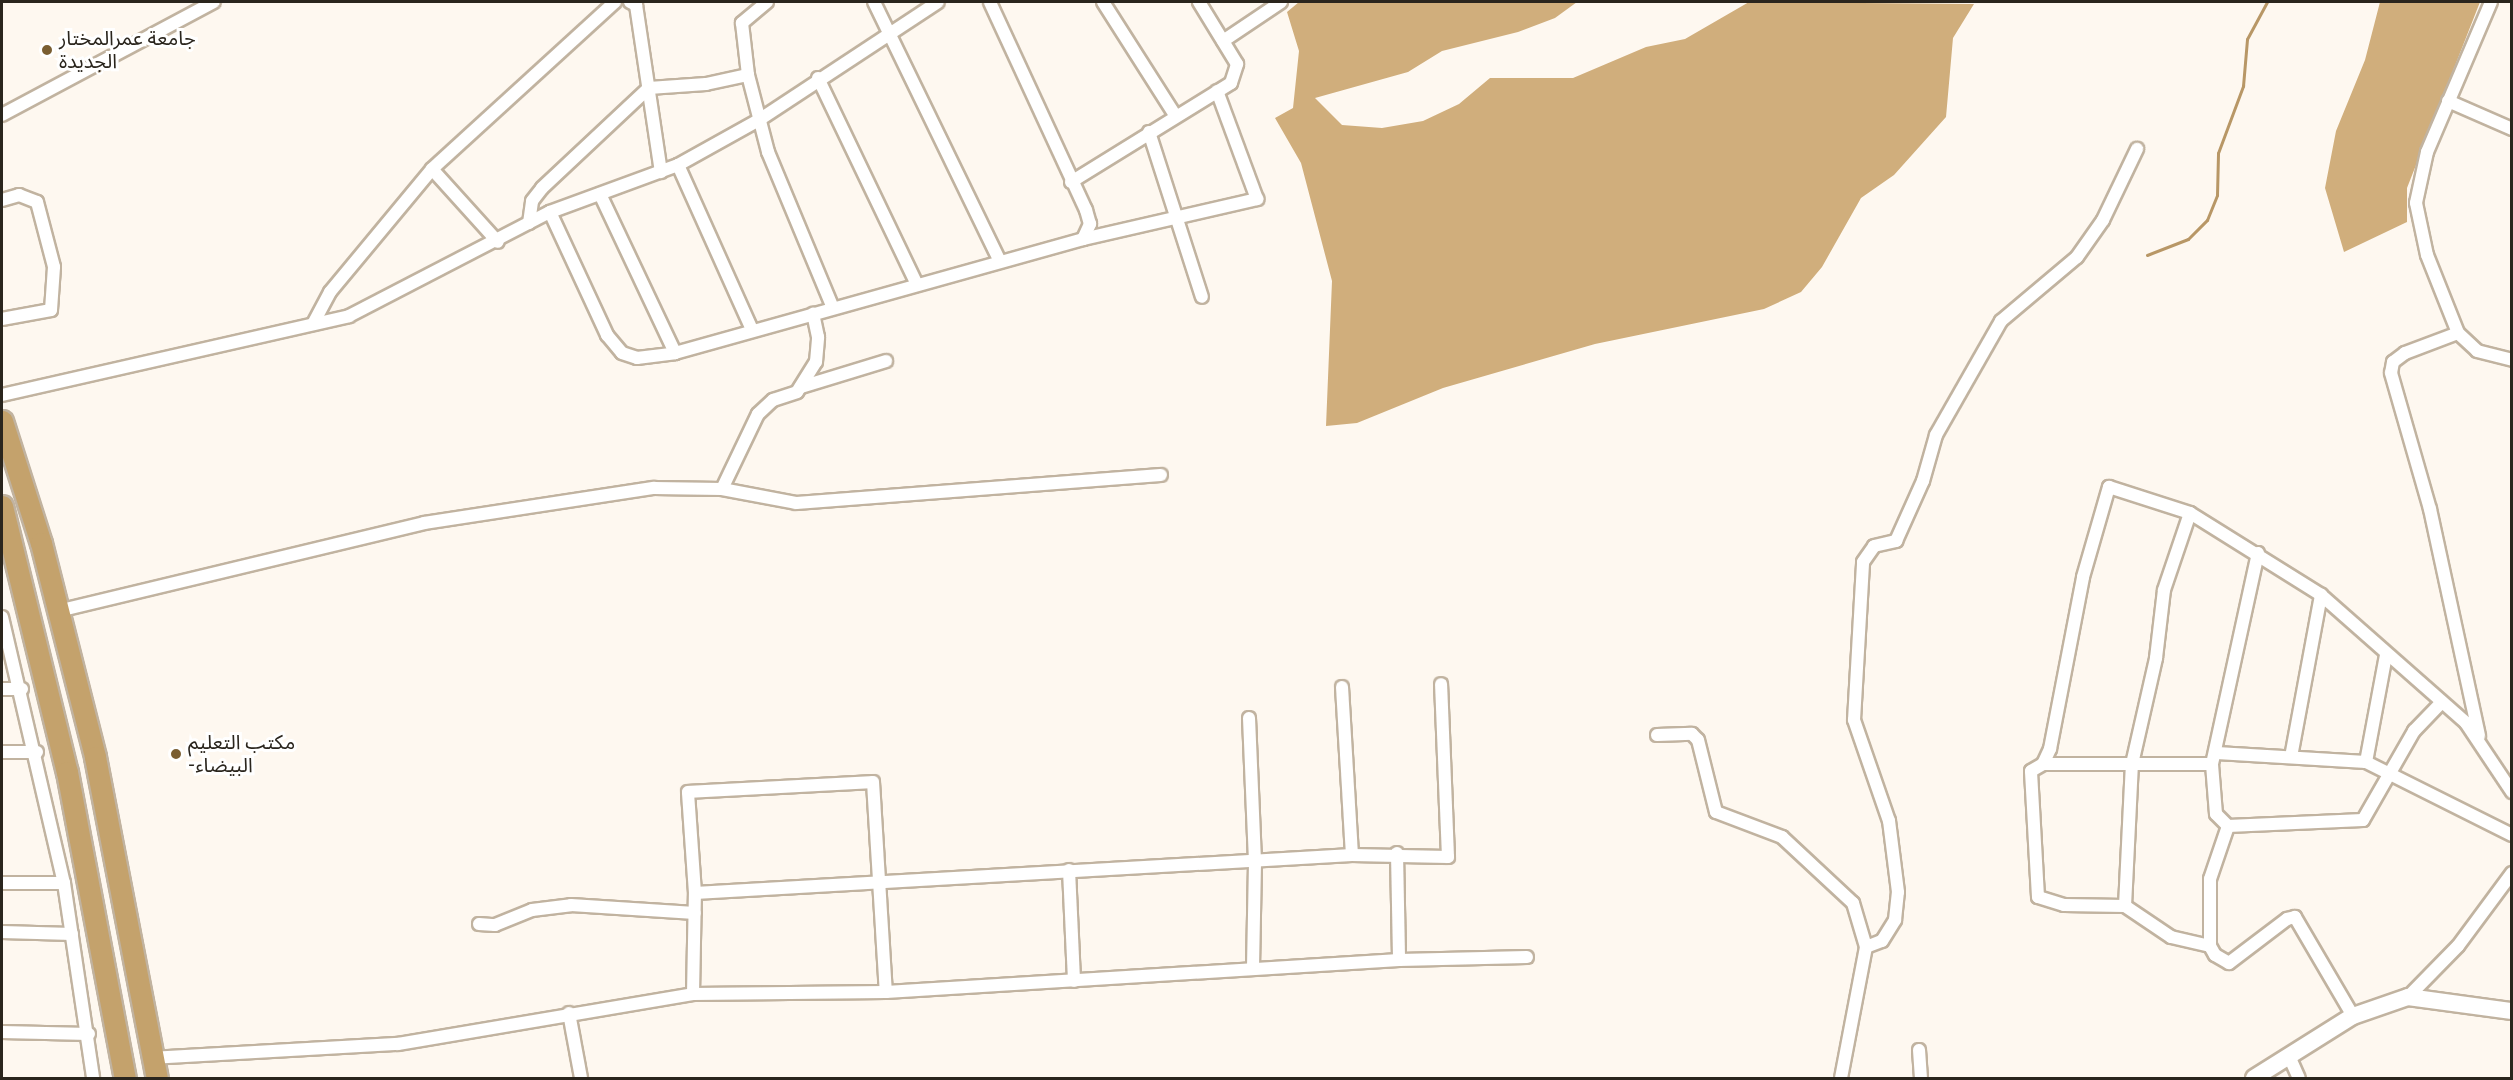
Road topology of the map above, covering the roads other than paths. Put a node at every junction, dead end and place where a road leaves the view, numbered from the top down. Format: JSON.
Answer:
{"nodes":[{"id":1,"x":214,"y":2,"type":"edge"},
{"id":2,"x":615,"y":2,"type":"edge"},
{"id":3,"x":630,"y":2,"type":"edge"},
{"id":4,"x":767,"y":2,"type":"edge"},
{"id":5,"x":874,"y":2,"type":"edge"},
{"id":6,"x":938,"y":2,"type":"edge"},
{"id":7,"x":990,"y":2,"type":"edge"},
{"id":8,"x":1103,"y":2,"type":"edge"},
{"id":9,"x":1198,"y":2,"type":"edge"},
{"id":10,"x":1281,"y":2,"type":"edge"},
{"id":11,"x":2491,"y":2,"type":"edge"},
{"id":12,"x":888,"y":31,"type":"junction"},
{"id":13,"x":1223,"y":41,"type":"junction"},
{"id":14,"x":748,"y":75,"type":"junction"},
{"id":15,"x":818,"y":78,"type":"junction"},
{"id":16,"x":649,"y":88,"type":"junction"},
{"id":17,"x":1217,"y":91,"type":"junction"},
{"id":18,"x":2448,"y":101,"type":"junction"},
{"id":19,"x":2,"y":115,"type":"edge"},
{"id":20,"x":1175,"y":115,"type":"junction"},
{"id":21,"x":759,"y":120,"type":"junction"},
{"id":22,"x":2511,"y":129,"type":"edge"},
{"id":23,"x":1149,"y":132,"type":"junction"},
{"id":24,"x":2137,"y":149,"type":"dead end"},
{"id":25,"x":678,"y":165,"type":"junction"},
{"id":26,"x":432,"y":169,"type":"junction"},
{"id":27,"x":661,"y":172,"type":"junction"},
{"id":28,"x":1071,"y":182,"type":"junction"},
{"id":29,"x":600,"y":194,"type":"junction"},
{"id":30,"x":2,"y":200,"type":"edge"},
{"id":31,"x":550,"y":212,"type":"junction"},
{"id":32,"x":1176,"y":218,"type":"junction"},
{"id":33,"x":529,"y":223,"type":"junction"},
{"id":34,"x":1083,"y":239,"type":"junction"},
{"id":35,"x":498,"y":242,"type":"junction"},
{"id":36,"x":1000,"y":261,"type":"junction"},
{"id":37,"x":917,"y":285,"type":"junction"},
{"id":38,"x":1202,"y":297,"type":"dead end"},
{"id":39,"x":833,"y":308,"type":"junction"},
{"id":40,"x":813,"y":314,"type":"junction"},
{"id":41,"x":2,"y":320,"type":"edge"},
{"id":42,"x":313,"y":324,"type":"junction"},
{"id":43,"x":752,"y":330,"type":"junction"},
{"id":44,"x":2458,"y":333,"type":"junction"},
{"id":45,"x":675,"y":353,"type":"junction"},
{"id":46,"x":2511,"y":360,"type":"edge"},
{"id":47,"x":886,"y":361,"type":"dead end"},
{"id":48,"x":801,"y":387,"type":"junction"},
{"id":49,"x":2,"y":395,"type":"edge"},
{"id":50,"x":2,"y":421,"type":"edge"},
{"id":51,"x":1161,"y":475,"type":"dead end"},
{"id":52,"x":723,"y":489,"type":"junction"},
{"id":53,"x":2,"y":506,"type":"edge"},
{"id":54,"x":2190,"y":513,"type":"junction"},
{"id":55,"x":2258,"y":553,"type":"junction"},
{"id":56,"x":2321,"y":594,"type":"junction"},
{"id":57,"x":58,"y":611,"type":"junction"},
{"id":58,"x":2,"y":616,"type":"edge"},
{"id":59,"x":2386,"y":655,"type":"junction"},
{"id":60,"x":1441,"y":684,"type":"dead end"},
{"id":61,"x":1342,"y":687,"type":"dead end"},
{"id":62,"x":2,"y":689,"type":"edge"},
{"id":63,"x":22,"y":689,"type":"junction"},
{"id":64,"x":2441,"y":703,"type":"junction"},
{"id":65,"x":1249,"y":718,"type":"dead end"},
{"id":66,"x":1657,"y":735,"type":"dead end"},
{"id":67,"x":2480,"y":739,"type":"junction"},
{"id":68,"x":2,"y":752,"type":"edge"},
{"id":69,"x":37,"y":752,"type":"junction"},
{"id":70,"x":2292,"y":757,"type":"junction"},
{"id":71,"x":2214,"y":759,"type":"junction"},
{"id":72,"x":2366,"y":762,"type":"junction"},
{"id":73,"x":2043,"y":764,"type":"junction"},
{"id":74,"x":2132,"y":764,"type":"junction"},
{"id":75,"x":2390,"y":772,"type":"junction"},
{"id":76,"x":2511,"y":792,"type":"edge"},
{"id":77,"x":2228,"y":826,"type":"junction"},
{"id":78,"x":2511,"y":835,"type":"edge"},
{"id":79,"x":1397,"y":853,"type":"junction"},
{"id":80,"x":1352,"y":855,"type":"junction"},
{"id":81,"x":1255,"y":863,"type":"junction"},
{"id":82,"x":1069,"y":870,"type":"junction"},
{"id":83,"x":2511,"y":873,"type":"edge"},
{"id":84,"x":882,"y":882,"type":"junction"},
{"id":85,"x":64,"y":883,"type":"junction"},
{"id":86,"x":2,"y":884,"type":"edge"},
{"id":87,"x":695,"y":893,"type":"junction"},
{"id":88,"x":2125,"y":906,"type":"junction"},
{"id":89,"x":695,"y":913,"type":"junction"},
{"id":90,"x":479,"y":924,"type":"dead end"},
{"id":91,"x":2,"y":932,"type":"edge"},
{"id":92,"x":72,"y":934,"type":"junction"},
{"id":93,"x":2210,"y":946,"type":"junction"},
{"id":94,"x":1866,"y":947,"type":"junction"},
{"id":95,"x":1527,"y":957,"type":"dead end"},
{"id":96,"x":1400,"y":960,"type":"junction"},
{"id":97,"x":1253,"y":968,"type":"junction"},
{"id":98,"x":1074,"y":981,"type":"junction"},
{"id":99,"x":886,"y":992,"type":"junction"},
{"id":100,"x":693,"y":994,"type":"junction"},
{"id":101,"x":2408,"y":997,"type":"junction"},
{"id":102,"x":2511,"y":1011,"type":"edge"},
{"id":103,"x":569,"y":1013,"type":"junction"},
{"id":104,"x":2353,"y":1016,"type":"junction"},
{"id":105,"x":2,"y":1032,"type":"edge"},
{"id":106,"x":89,"y":1034,"type":"junction"},
{"id":107,"x":1919,"y":1050,"type":"dead end"},
{"id":108,"x":2289,"y":1056,"type":"junction"},
{"id":109,"x":154,"y":1068,"type":"edge"},
{"id":110,"x":93,"y":1078,"type":"edge"},
{"id":111,"x":125,"y":1078,"type":"edge"},
{"id":112,"x":581,"y":1078,"type":"edge"},
{"id":113,"x":1841,"y":1078,"type":"edge"},
{"id":114,"x":1921,"y":1078,"type":"edge"},
{"id":115,"x":2254,"y":1078,"type":"edge"},
{"id":116,"x":2299,"y":1078,"type":"edge"}],
"edges":[{"from":1,"to":19,"type":"street"},
{"from":2,"to":26,"type":"street"},
{"from":3,"to":16,"type":"street"},
{"from":4,"to":14,"type":"street"},
{"from":5,"to":12,"type":"street"},
{"from":6,"to":12,"type":"street"},
{"from":7,"to":28,"type":"street"},
{"from":8,"to":20,"type":"street"},
{"from":9,"to":13,"type":"street"},
{"from":10,"to":13,"type":"street"},
{"from":11,"to":18,"type":"street"},
{"from":12,"to":15,"type":"street"},
{"from":12,"to":36,"type":"street"},
{"from":13,"to":17,"type":"street"},
{"from":14,"to":16,"type":"street"},
{"from":14,"to":21,"type":"street"},
{"from":15,"to":21,"type":"street"},
{"from":15,"to":37,"type":"street"},
{"from":16,"to":27,"type":"street"},
{"from":16,"to":33,"type":"street"},
{"from":17,"to":20,"type":"street"},
{"from":17,"to":32,"type":"street"},
{"from":18,"to":22,"type":"street"},
{"from":18,"to":44,"type":"street"},
{"from":20,"to":23,"type":"street"},
{"from":21,"to":25,"type":"street"},
{"from":21,"to":39,"type":"street"},
{"from":23,"to":28,"type":"street"},
{"from":23,"to":32,"type":"street"},
{"from":24,"to":94,"type":"street"},
{"from":25,"to":27,"type":"street"},
{"from":25,"to":43,"type":"street"},
{"from":26,"to":35,"type":"street"},
{"from":26,"to":42,"type":"street"},
{"from":27,"to":29,"type":"street"},
{"from":28,"to":34,"type":"street"},
{"from":29,"to":31,"type":"street"},
{"from":29,"to":45,"type":"street"},
{"from":30,"to":41,"type":"street"},
{"from":31,"to":33,"type":"street"},
{"from":31,"to":45,"type":"street"},
{"from":32,"to":34,"type":"street"},
{"from":32,"to":38,"type":"street"},
{"from":33,"to":35,"type":"street"},
{"from":34,"to":36,"type":"street"},
{"from":35,"to":42,"type":"street"},
{"from":36,"to":37,"type":"street"},
{"from":37,"to":39,"type":"street"},
{"from":39,"to":40,"type":"street"},
{"from":40,"to":43,"type":"street"},
{"from":40,"to":48,"type":"street"},
{"from":42,"to":49,"type":"street"},
{"from":43,"to":45,"type":"street"},
{"from":44,"to":46,"type":"street"},
{"from":44,"to":67,"type":"street"},
{"from":47,"to":48,"type":"street"},
{"from":48,"to":52,"type":"street"},
{"from":50,"to":57,"type":"highway"},
{"from":51,"to":52,"type":"street"},
{"from":52,"to":57,"type":"street"},
{"from":53,"to":111,"type":"highway"},
{"from":54,"to":55,"type":"street"},
{"from":54,"to":73,"type":"street"},
{"from":54,"to":74,"type":"street"},
{"from":55,"to":56,"type":"street"},
{"from":55,"to":71,"type":"street"},
{"from":56,"to":59,"type":"street"},
{"from":56,"to":70,"type":"street"},
{"from":57,"to":109,"type":"highway"},
{"from":58,"to":63,"type":"street"},
{"from":59,"to":64,"type":"street"},
{"from":59,"to":72,"type":"street"},
{"from":60,"to":79,"type":"street"},
{"from":61,"to":80,"type":"street"},
{"from":62,"to":63,"type":"street"},
{"from":63,"to":69,"type":"street"},
{"from":64,"to":67,"type":"street"},
{"from":64,"to":75,"type":"street"},
{"from":65,"to":81,"type":"street"},
{"from":66,"to":94,"type":"street"},
{"from":67,"to":76,"type":"street"},
{"from":68,"to":69,"type":"street"},
{"from":69,"to":85,"type":"street"},
{"from":70,"to":71,"type":"street"},
{"from":70,"to":72,"type":"street"},
{"from":71,"to":74,"type":"street"},
{"from":71,"to":77,"type":"street"},
{"from":72,"to":75,"type":"street"},
{"from":73,"to":74,"type":"street"},
{"from":73,"to":88,"type":"street"},
{"from":74,"to":88,"type":"street"},
{"from":75,"to":77,"type":"street"},
{"from":75,"to":78,"type":"street"},
{"from":77,"to":93,"type":"street"},
{"from":79,"to":80,"type":"street"},
{"from":79,"to":96,"type":"street"},
{"from":80,"to":81,"type":"street"},
{"from":81,"to":82,"type":"street"},
{"from":81,"to":97,"type":"street"},
{"from":82,"to":84,"type":"street"},
{"from":82,"to":98,"type":"street"},
{"from":83,"to":101,"type":"street"},
{"from":84,"to":87,"type":"street"},
{"from":84,"to":87,"type":"street"},
{"from":84,"to":99,"type":"street"},
{"from":85,"to":86,"type":"street"},
{"from":85,"to":92,"type":"street"},
{"from":87,"to":89,"type":"street"},
{"from":88,"to":93,"type":"street"},
{"from":89,"to":90,"type":"street"},
{"from":89,"to":100,"type":"street"},
{"from":91,"to":92,"type":"street"},
{"from":92,"to":106,"type":"street"},
{"from":93,"to":104,"type":"street"},
{"from":94,"to":113,"type":"street"},
{"from":95,"to":96,"type":"street"},
{"from":96,"to":97,"type":"street"},
{"from":97,"to":98,"type":"street"},
{"from":98,"to":99,"type":"street"},
{"from":99,"to":100,"type":"street"},
{"from":100,"to":103,"type":"street"},
{"from":101,"to":102,"type":"street"},
{"from":101,"to":104,"type":"street"},
{"from":103,"to":109,"type":"street"},
{"from":103,"to":112,"type":"street"},
{"from":104,"to":108,"type":"street"},
{"from":105,"to":106,"type":"street"},
{"from":106,"to":110,"type":"street"},
{"from":107,"to":114,"type":"street"},
{"from":108,"to":115,"type":"street"},
{"from":108,"to":116,"type":"street"}]}
